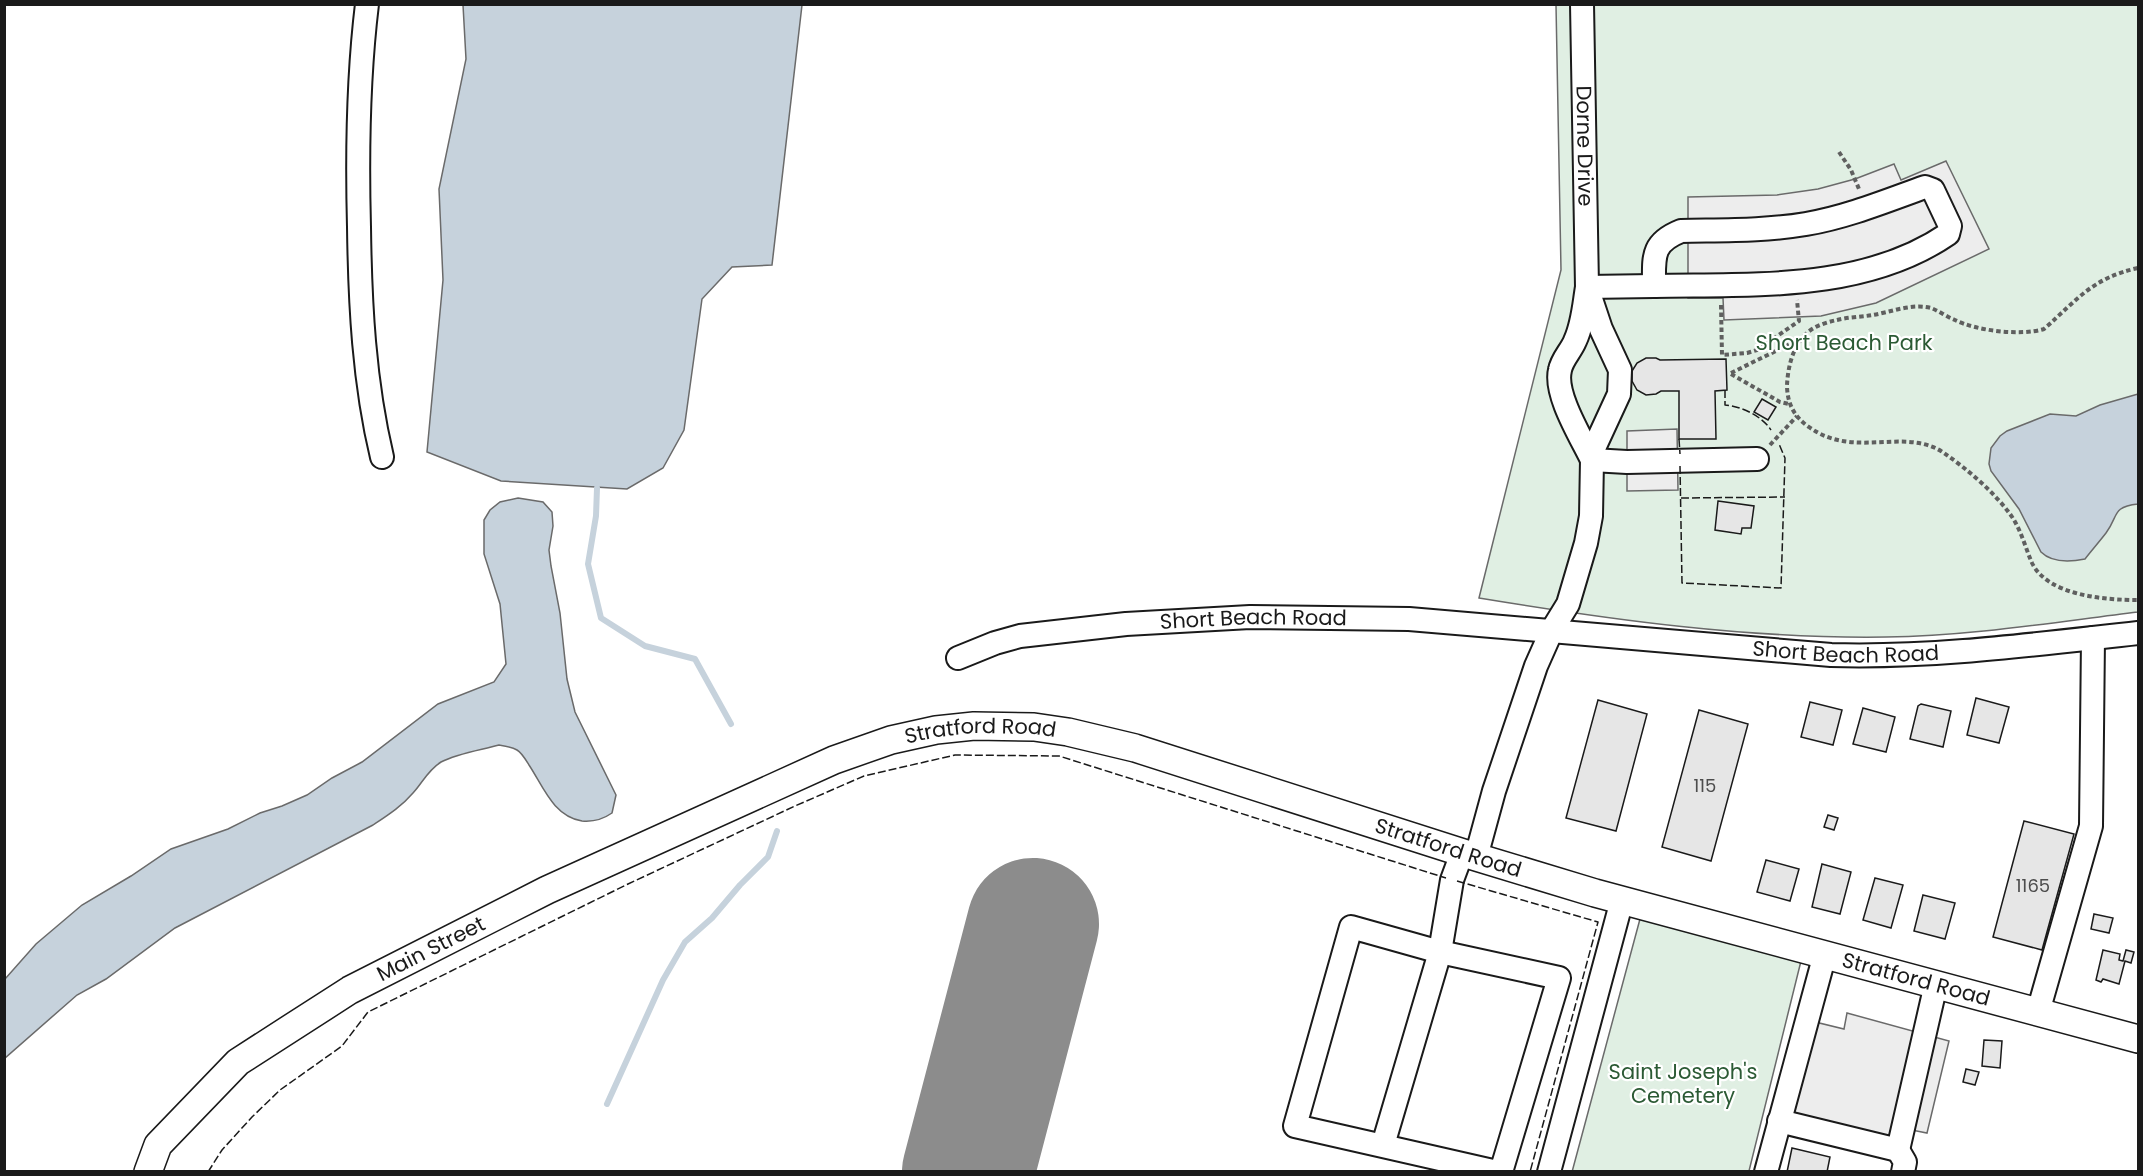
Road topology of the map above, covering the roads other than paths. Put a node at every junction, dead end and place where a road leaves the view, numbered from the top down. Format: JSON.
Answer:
{"nodes":[{"id":1,"x":367,"y":4,"type":"edge"},
{"id":2,"x":1582,"y":4,"type":"edge"},
{"id":3,"x":1654,"y":286,"type":"junction"},
{"id":4,"x":1587,"y":287,"type":"junction"},
{"id":5,"x":382,"y":457,"type":"dead end"},
{"id":6,"x":1757,"y":459,"type":"road end"},
{"id":7,"x":1592,"y":460,"type":"junction"},
{"id":8,"x":1552,"y":630,"type":"junction"},
{"id":9,"x":2139,"y":633,"type":"edge"},
{"id":10,"x":2093,"y":638,"type":"junction"},
{"id":11,"x":958,"y":658,"type":"dead end"},
{"id":12,"x":761,"y":792,"type":"joint"},
{"id":13,"x":1469,"y":855,"type":"junction"},
{"id":14,"x":1622,"y":900,"type":"junction"},
{"id":15,"x":1440,"y":952,"type":"junction"},
{"id":16,"x":1825,"y":954,"type":"junction"},
{"id":17,"x":1936,"y":984,"type":"junction"},
{"id":18,"x":2038,"y":1012,"type":"junction"},
{"id":19,"x":2139,"y":1039,"type":"edge"},
{"id":20,"x":1779,"y":1121,"type":"junction"},
{"id":21,"x":1383,"y":1145,"type":"junction"},
{"id":22,"x":1900,"y":1161,"type":"edge"},
{"id":23,"x":148,"y":1172,"type":"edge"},
{"id":24,"x":1499,"y":1172,"type":"edge"},
{"id":25,"x":1550,"y":1172,"type":"edge"},
{"id":26,"x":1766,"y":1172,"type":"edge"}],
"edges":[{"from":1,"to":5,"type":"street"},
{"from":2,"to":4,"type":"street","name":"Dorne Drive"},
{"from":3,"to":3,"type":"street"},
{"from":3,"to":4,"type":"street"},
{"from":4,"to":7,"type":"street","name":"Dorne Drive"},
{"from":4,"to":7,"type":"street","name":"Dorne Drive"},
{"from":6,"to":7,"type":"street"},
{"from":7,"to":8,"type":"street","name":"Dorne Drive"},
{"from":8,"to":10,"type":"street","name":"Short Beach Road"},
{"from":8,"to":11,"type":"street","name":"Short Beach Road"},
{"from":8,"to":13,"type":"street"},
{"from":9,"to":10,"type":"street","name":"Short Beach Road"},
{"from":10,"to":18,"type":"street"},
{"from":12,"to":13,"type":"main road","name":"Stratford Road"},
{"from":12,"to":23,"type":"main road","name":"Main Street"},
{"from":13,"to":14,"type":"main road","name":"Stratford Road"},
{"from":13,"to":15,"type":"street"},
{"from":14,"to":16,"type":"main road","name":"Stratford Road"},
{"from":14,"to":25,"type":"street"},
{"from":15,"to":21,"type":"street"},
{"from":15,"to":21,"type":"street"},
{"from":15,"to":24,"type":"street"},
{"from":16,"to":17,"type":"main road","name":"Stratford Road"},
{"from":16,"to":20,"type":"street"},
{"from":17,"to":18,"type":"main road","name":"Stratford Road"},
{"from":17,"to":22,"type":"street"},
{"from":18,"to":19,"type":"main road","name":"Stratford Road"},
{"from":20,"to":22,"type":"street"},
{"from":20,"to":26,"type":"street"},
{"from":21,"to":24,"type":"street"}]}
